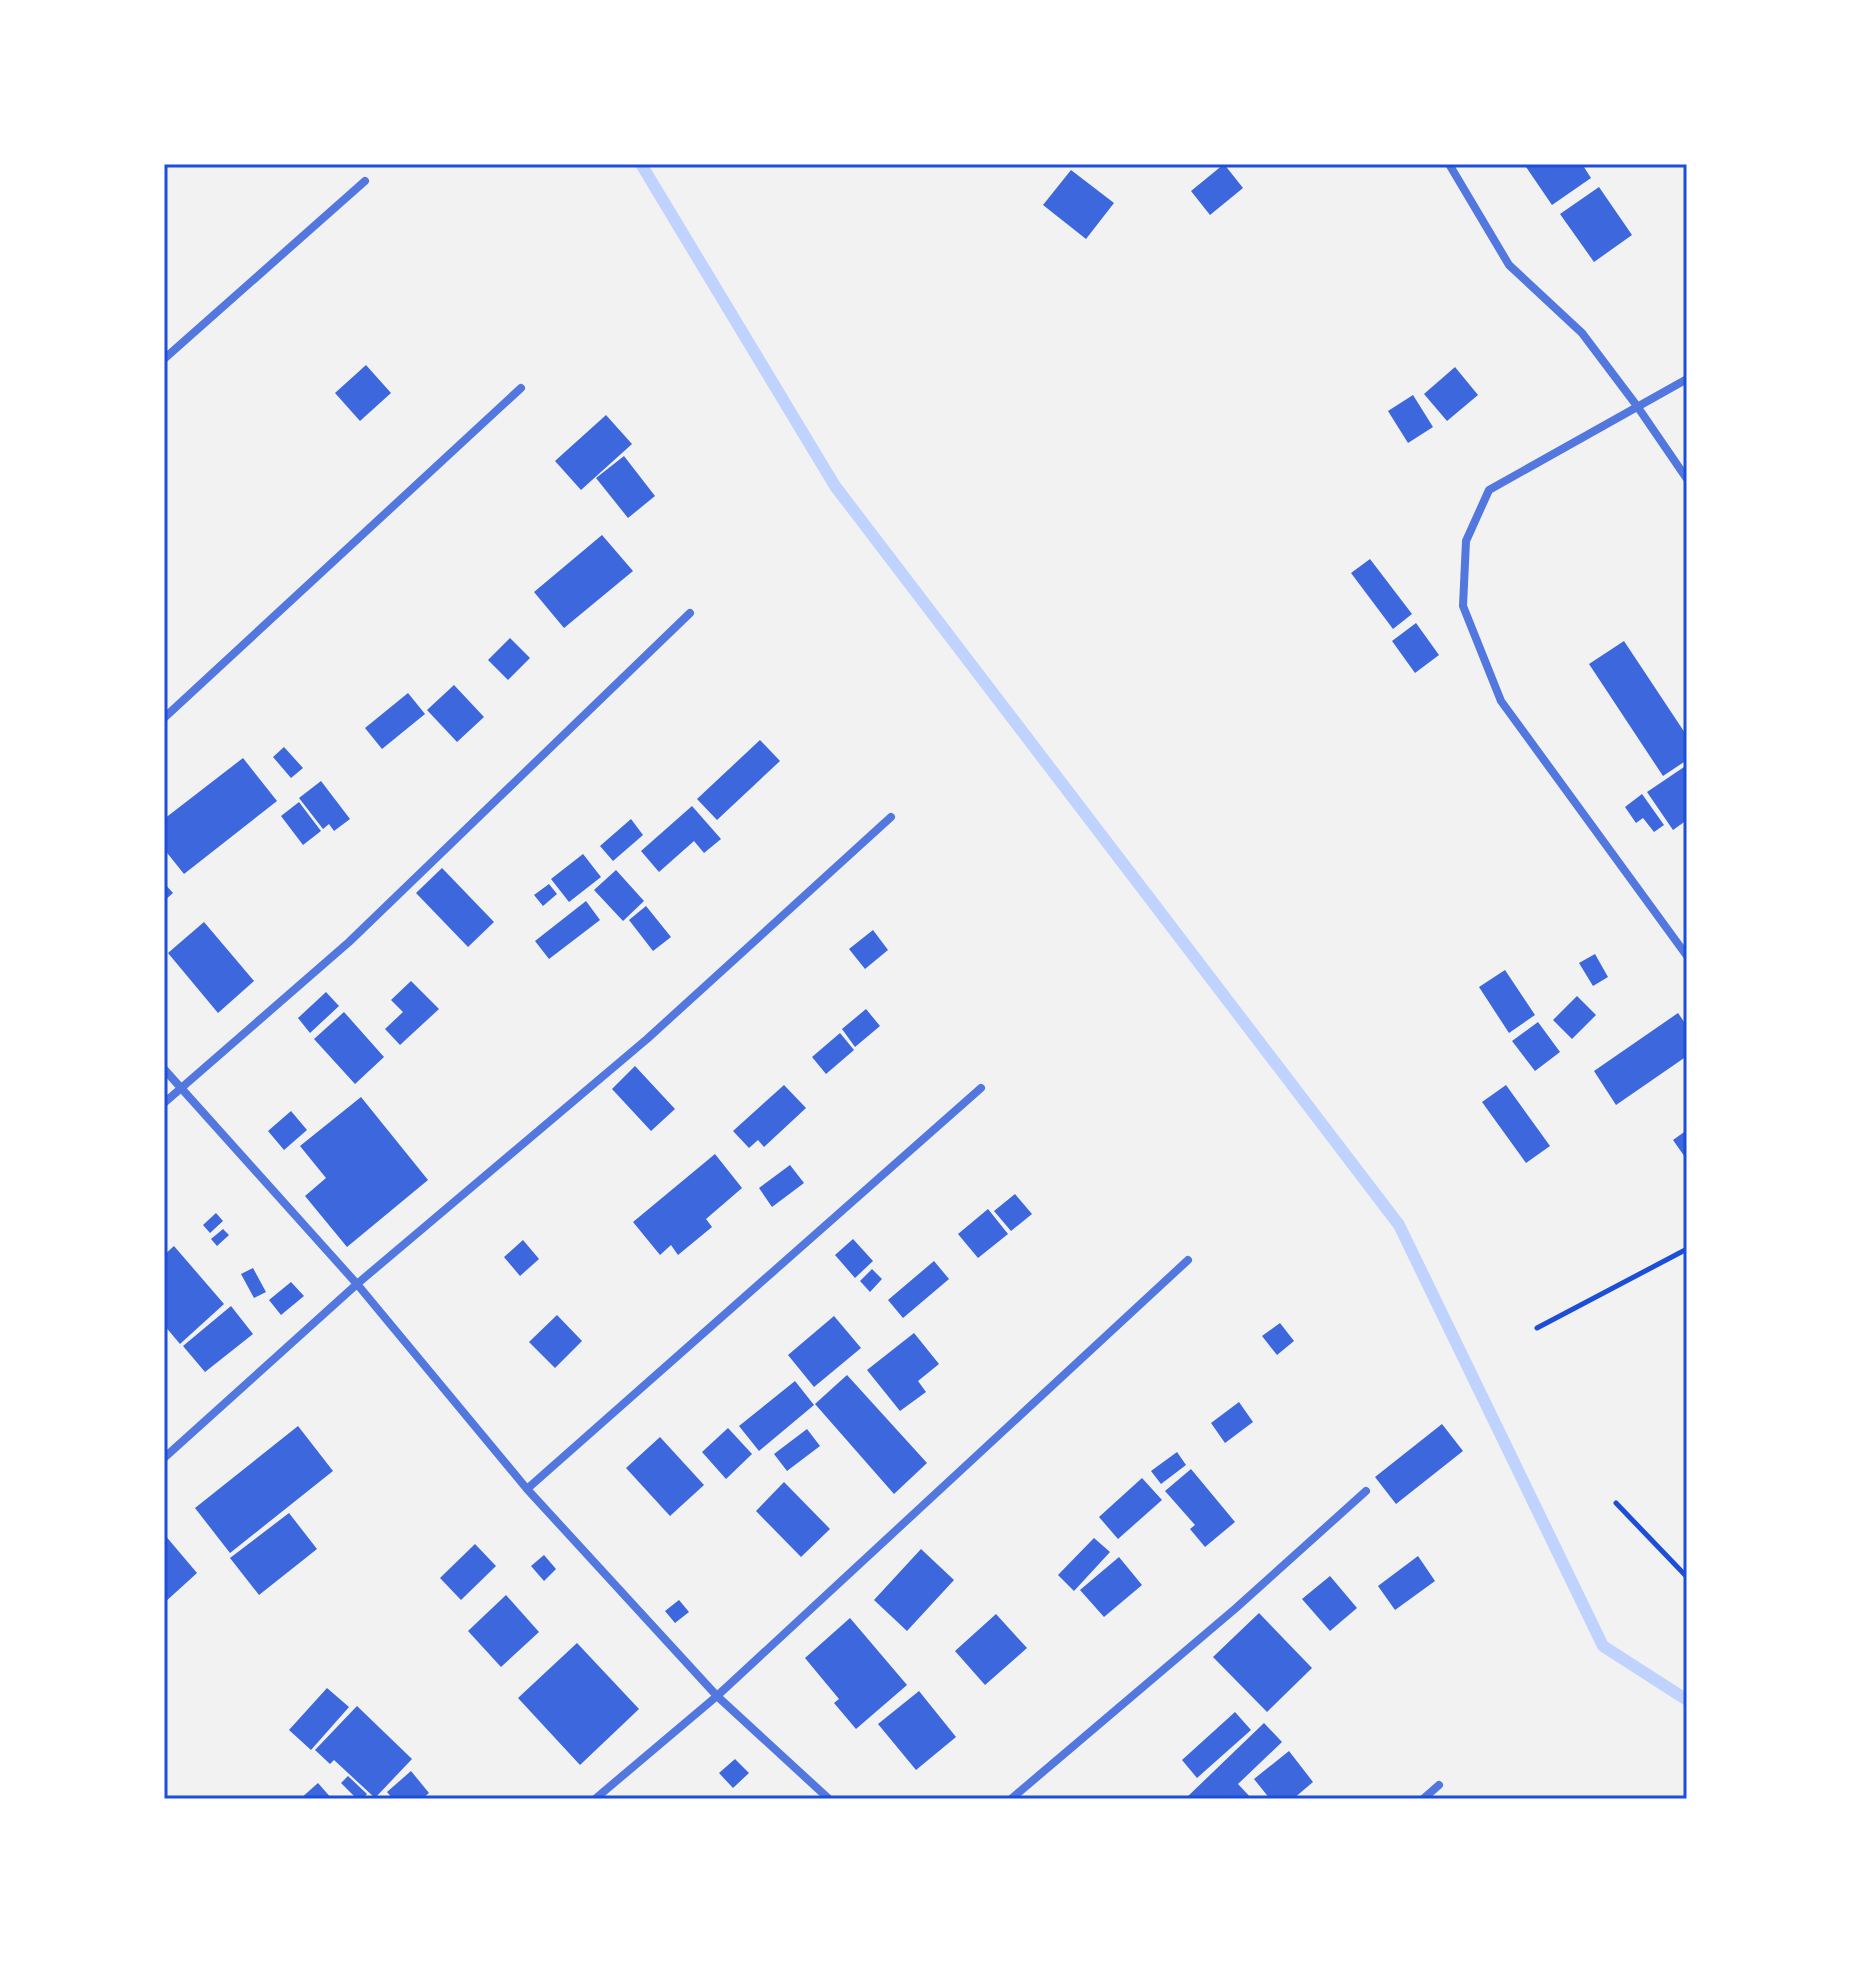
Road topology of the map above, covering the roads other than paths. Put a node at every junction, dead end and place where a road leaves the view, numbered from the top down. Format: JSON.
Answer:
{"nodes":[{"id":1,"x":1449,"y":164,"type":"edge"},
{"id":2,"x":365,"y":181,"type":"dead end"},
{"id":3,"x":164,"y":359,"type":"edge"},
{"id":4,"x":1687,"y":379,"type":"edge"},
{"id":5,"x":521,"y":388,"type":"dead end"},
{"id":6,"x":1637,"y":406,"type":"junction"},
{"id":7,"x":1687,"y":479,"type":"edge"},
{"id":8,"x":690,"y":613,"type":"dead end"},
{"id":9,"x":164,"y":718,"type":"edge"},
{"id":10,"x":891,"y":817,"type":"dead end"},
{"id":11,"x":1687,"y":956,"type":"edge"},
{"id":12,"x":164,"y":1069,"type":"edge"},
{"id":13,"x":181,"y":1088,"type":"junction"},
{"id":14,"x":981,"y":1088,"type":"dead end"},
{"id":15,"x":164,"y":1103,"type":"edge"},
{"id":16,"x":1188,"y":1260,"type":"dead end"},
{"id":17,"x":357,"y":1284,"type":"junction"},
{"id":18,"x":164,"y":1458,"type":"edge"},
{"id":19,"x":527,"y":1489,"type":"junction"},
{"id":20,"x":1366,"y":1491,"type":"dead end"},
{"id":21,"x":717,"y":1696,"type":"junction"},
{"id":22,"x":1439,"y":1785,"type":"dead end"},
{"id":23,"x":595,"y":1799,"type":"edge"},
{"id":24,"x":829,"y":1799,"type":"edge"},
{"id":25,"x":1011,"y":1799,"type":"edge"},
{"id":26,"x":1423,"y":1799,"type":"edge"}],
"edges":[{"from":1,"to":6,"type":"street"},
{"from":2,"to":3,"type":"street"},
{"from":4,"to":6,"type":"street"},
{"from":5,"to":9,"type":"street"},
{"from":6,"to":7,"type":"street"},
{"from":6,"to":11,"type":"street"},
{"from":8,"to":13,"type":"street"},
{"from":10,"to":17,"type":"street"},
{"from":12,"to":13,"type":"street"},
{"from":13,"to":15,"type":"street"},
{"from":13,"to":17,"type":"street"},
{"from":14,"to":19,"type":"street"},
{"from":16,"to":21,"type":"street"},
{"from":17,"to":18,"type":"street"},
{"from":17,"to":19,"type":"street"},
{"from":19,"to":21,"type":"street"},
{"from":20,"to":25,"type":"street"},
{"from":21,"to":23,"type":"street"},
{"from":21,"to":24,"type":"street"},
{"from":22,"to":26,"type":"street"}]}
